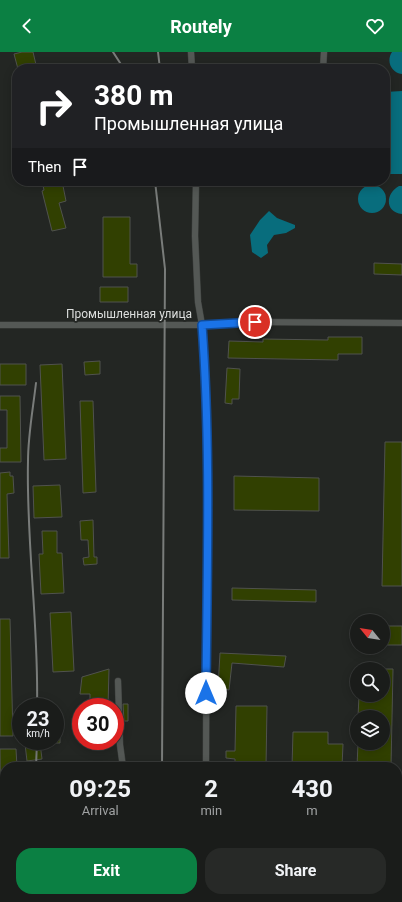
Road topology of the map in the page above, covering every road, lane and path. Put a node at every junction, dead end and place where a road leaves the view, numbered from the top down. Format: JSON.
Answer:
{"nodes":[{"id":1,"x":191,"y":52,"type":"edge"},
{"id":2,"x":324,"y":52,"type":"edge"},
{"id":3,"x":192,"y":64,"type":"edge"},
{"id":4,"x":323,"y":64,"type":"edge"},
{"id":5,"x":196,"y":186,"type":"edge"},
{"id":6,"x":402,"y":323,"type":"edge"},
{"id":7,"x":0,"y":325,"type":"edge"},
{"id":8,"x":202,"y":325,"type":"junction"},
{"id":9,"x":118,"y":681,"type":"dead end"},
{"id":10,"x":122,"y":762,"type":"edge"},
{"id":11,"x":206,"y":762,"type":"edge"}],
"edges":[{"from":1,"to":3,"type":"street"},
{"from":2,"to":4,"type":"street"},
{"from":5,"to":8,"type":"street"},
{"from":6,"to":8,"type":"street","name":"Промышленная улица"},
{"from":7,"to":8,"type":"street","name":"Промышленная улица"},
{"from":8,"to":11,"type":"street"},
{"from":9,"to":10,"type":"street"}]}
